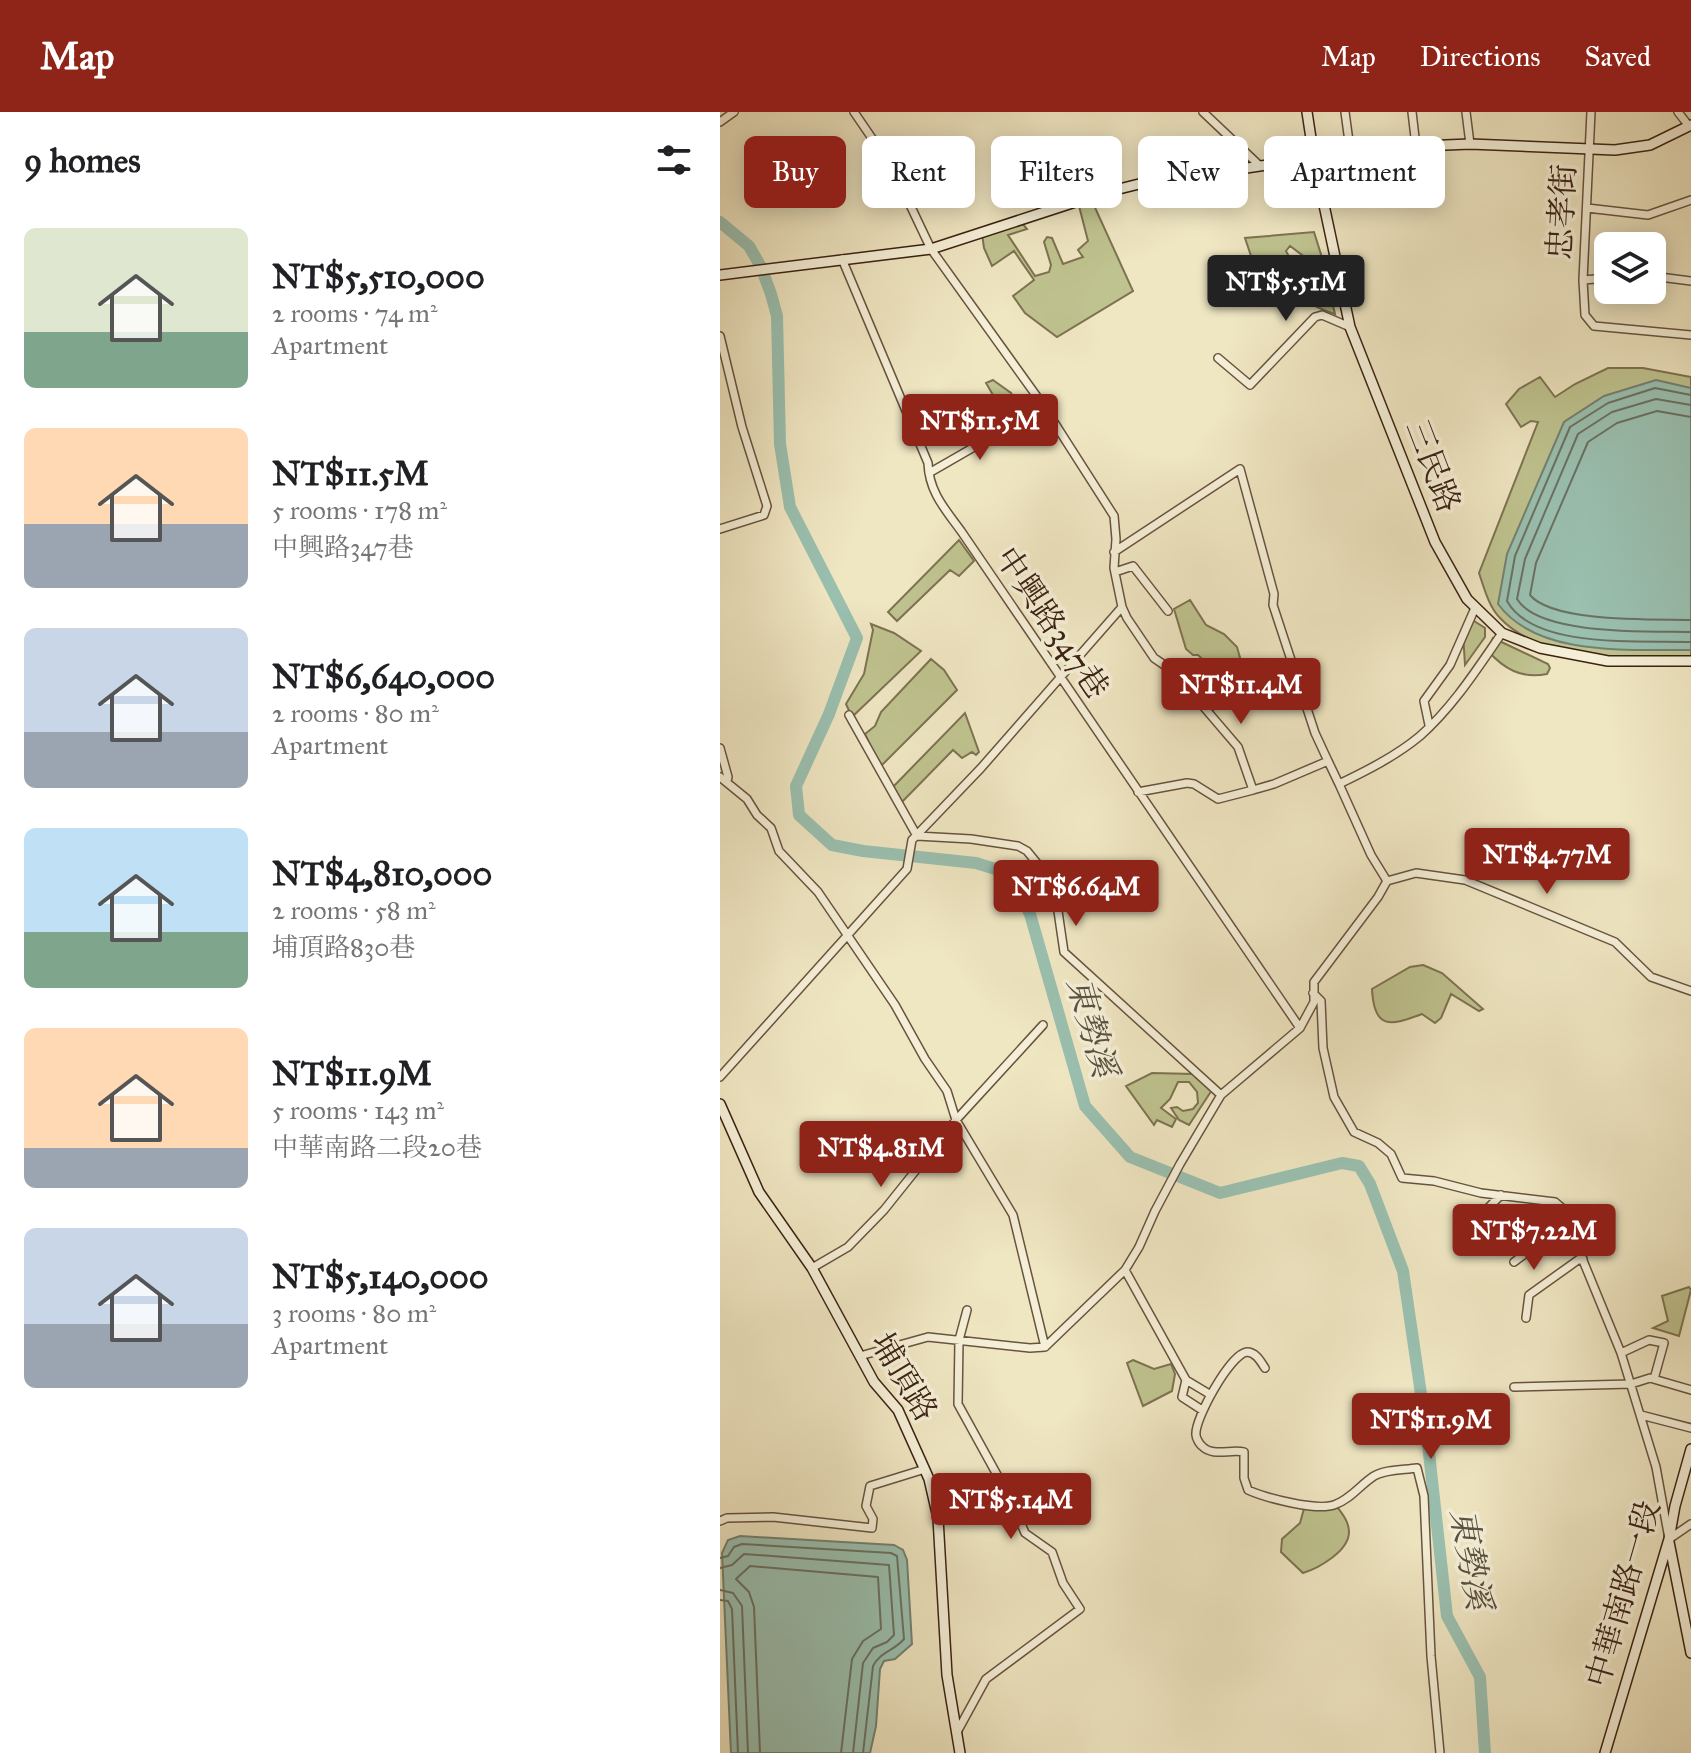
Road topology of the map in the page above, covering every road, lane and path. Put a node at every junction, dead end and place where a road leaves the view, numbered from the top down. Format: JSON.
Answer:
{"nodes":[{"id":1,"x":734,"y":112,"type":"edge"},
{"id":2,"x":854,"y":112,"type":"edge"},
{"id":3,"x":1203,"y":112,"type":"edge"},
{"id":4,"x":1307,"y":112,"type":"edge"},
{"id":5,"x":1345,"y":112,"type":"edge"},
{"id":6,"x":1412,"y":112,"type":"edge"},
{"id":7,"x":1466,"y":112,"type":"edge"},
{"id":8,"x":1591,"y":112,"type":"edge"},
{"id":9,"x":1678,"y":112,"type":"edge"},
{"id":10,"x":720,"y":122,"type":"edge"},
{"id":11,"x":1690,"y":126,"type":"edge"},
{"id":12,"x":1311,"y":136,"type":"edge"},
{"id":13,"x":1348,"y":136,"type":"edge"},
{"id":14,"x":1415,"y":136,"type":"edge"},
{"id":15,"x":1470,"y":144,"type":"junction"},
{"id":16,"x":1445,"y":145,"type":"edge"},
{"id":17,"x":1590,"y":149,"type":"junction"},
{"id":18,"x":1264,"y":165,"type":"edge"},
{"id":19,"x":1260,"y":166,"type":"junction"},
{"id":20,"x":1691,"y":200,"type":"edge"},
{"id":21,"x":1325,"y":208,"type":"edge"},
{"id":22,"x":1587,"y":208,"type":"junction"},
{"id":23,"x":931,"y":249,"type":"junction"},
{"id":24,"x":842,"y":259,"type":"junction"},
{"id":25,"x":725,"y":274,"type":"edge"},
{"id":26,"x":1666,"y":278,"type":"edge"},
{"id":27,"x":1594,"y":279,"type":"edge"},
{"id":28,"x":1583,"y":280,"type":"junction"},
{"id":29,"x":1691,"y":281,"type":"edge"},
{"id":30,"x":1350,"y":327,"type":"junction"},
{"id":31,"x":1691,"y":335,"type":"edge"},
{"id":32,"x":720,"y":336,"type":"edge"},
{"id":33,"x":1218,"y":358,"type":"dead end"},
{"id":34,"x":1020,"y":426,"type":"dead end"},
{"id":35,"x":929,"y":473,"type":"junction"},
{"id":36,"x":720,"y":529,"type":"edge"},
{"id":37,"x":1114,"y":552,"type":"junction"},
{"id":38,"x":1115,"y":572,"type":"junction"},
{"id":39,"x":1122,"y":607,"type":"junction"},
{"id":40,"x":1475,"y":608,"type":"junction"},
{"id":41,"x":1168,"y":611,"type":"dead end"},
{"id":42,"x":1502,"y":633,"type":"junction"},
{"id":43,"x":1691,"y":661,"type":"edge"},
{"id":44,"x":1060,"y":678,"type":"junction"},
{"id":45,"x":849,"y":715,"type":"dead end"},
{"id":46,"x":1429,"y":725,"type":"junction"},
{"id":47,"x":720,"y":748,"type":"edge"},
{"id":48,"x":1328,"y":761,"type":"junction"},
{"id":49,"x":723,"y":779,"type":"edge"},
{"id":50,"x":1339,"y":784,"type":"junction"},
{"id":51,"x":1253,"y":790,"type":"junction"},
{"id":52,"x":1138,"y":792,"type":"junction"},
{"id":53,"x":915,"y":838,"type":"junction"},
{"id":54,"x":1387,"y":881,"type":"junction"},
{"id":55,"x":847,"y":934,"type":"junction"},
{"id":56,"x":1691,"y":991,"type":"edge"},
{"id":57,"x":1313,"y":993,"type":"junction"},
{"id":58,"x":1043,"y":1025,"type":"dead end"},
{"id":59,"x":1300,"y":1028,"type":"junction"},
{"id":60,"x":720,"y":1077,"type":"edge"},
{"id":61,"x":1221,"y":1095,"type":"junction"},
{"id":62,"x":720,"y":1104,"type":"edge"},
{"id":63,"x":956,"y":1120,"type":"junction"},
{"id":64,"x":1501,"y":1195,"type":"junction"},
{"id":65,"x":1475,"y":1221,"type":"dead end"},
{"id":66,"x":1566,"y":1223,"type":"junction"},
{"id":67,"x":1583,"y":1259,"type":"junction"},
{"id":68,"x":1514,"y":1262,"type":"dead end"},
{"id":69,"x":812,"y":1268,"type":"junction"},
{"id":70,"x":1125,"y":1270,"type":"junction"},
{"id":71,"x":967,"y":1310,"type":"dead end"},
{"id":72,"x":1526,"y":1318,"type":"dead end"},
{"id":73,"x":959,"y":1340,"type":"junction"},
{"id":74,"x":1045,"y":1347,"type":"junction"},
{"id":75,"x":1621,"y":1353,"type":"junction"},
{"id":76,"x":860,"y":1356,"type":"junction"},
{"id":77,"x":1265,"y":1368,"type":"dead end"},
{"id":78,"x":1654,"y":1379,"type":"junction"},
{"id":79,"x":1186,"y":1380,"type":"junction"},
{"id":80,"x":1631,"y":1384,"type":"junction"},
{"id":81,"x":1514,"y":1387,"type":"dead end"},
{"id":82,"x":1691,"y":1390,"type":"edge"},
{"id":83,"x":1211,"y":1395,"type":"junction"},
{"id":84,"x":1202,"y":1410,"type":"junction"},
{"id":85,"x":1641,"y":1415,"type":"junction"},
{"id":86,"x":1691,"y":1428,"type":"edge"},
{"id":87,"x":1691,"y":1449,"type":"edge"},
{"id":88,"x":925,"y":1469,"type":"junction"},
{"id":89,"x":720,"y":1521,"type":"edge"},
{"id":90,"x":1691,"y":1524,"type":"edge"},
{"id":91,"x":1669,"y":1539,"type":"junction"},
{"id":92,"x":1691,"y":1653,"type":"edge"},
{"id":93,"x":957,"y":1732,"type":"junction"},
{"id":94,"x":960,"y":1753,"type":"edge"},
{"id":95,"x":1440,"y":1753,"type":"edge"},
{"id":96,"x":1605,"y":1753,"type":"edge"}],
"edges":[{"from":1,"to":10,"type":"street"},
{"from":2,"to":23,"type":"street"},
{"from":3,"to":19,"type":"street"},
{"from":4,"to":12,"type":"street","name":"三民路"},
{"from":5,"to":13,"type":"street"},
{"from":6,"to":14,"type":"street"},
{"from":7,"to":15,"type":"street"},
{"from":8,"to":17,"type":"street","name":"忠孝街"},
{"from":9,"to":11,"type":"street"},
{"from":11,"to":17,"type":"street"},
{"from":15,"to":16,"type":"street"},
{"from":15,"to":17,"type":"street"},
{"from":17,"to":22,"type":"street","name":"忠孝街"},
{"from":18,"to":19,"type":"street"},
{"from":19,"to":23,"type":"street"},
{"from":20,"to":22,"type":"street"},
{"from":21,"to":30,"type":"street","name":"三民路"},
{"from":22,"to":28,"type":"street","name":"忠孝街"},
{"from":23,"to":24,"type":"street"},
{"from":23,"to":37,"type":"street"},
{"from":24,"to":25,"type":"street"},
{"from":24,"to":35,"type":"street","name":"中興路347巷"},
{"from":26,"to":29,"type":"street"},
{"from":27,"to":28,"type":"street"},
{"from":28,"to":31,"type":"street","name":"忠孝街"},
{"from":30,"to":33,"type":"street"},
{"from":30,"to":40,"type":"street","name":"三民路"},
{"from":32,"to":36,"type":"street"},
{"from":34,"to":35,"type":"street"},
{"from":35,"to":44,"type":"street","name":"中興路347巷"},
{"from":37,"to":38,"type":"street"},
{"from":37,"to":48,"type":"street"},
{"from":38,"to":39,"type":"street"},
{"from":38,"to":41,"type":"street"},
{"from":39,"to":44,"type":"street"},
{"from":39,"to":51,"type":"street"},
{"from":40,"to":42,"type":"street","name":"三民路"},
{"from":40,"to":46,"type":"street"},
{"from":42,"to":43,"type":"street","name":"三民路"},
{"from":42,"to":46,"type":"street"},
{"from":44,"to":52,"type":"street","name":"中興路347巷"},
{"from":44,"to":53,"type":"street"},
{"from":45,"to":53,"type":"street"},
{"from":46,"to":50,"type":"street"},
{"from":47,"to":49,"type":"street"},
{"from":48,"to":50,"type":"street"},
{"from":48,"to":51,"type":"street"},
{"from":49,"to":55,"type":"street"},
{"from":50,"to":54,"type":"street"},
{"from":51,"to":52,"type":"street"},
{"from":52,"to":59,"type":"street","name":"中興路347巷"},
{"from":53,"to":55,"type":"street"},
{"from":53,"to":61,"type":"street"},
{"from":54,"to":56,"type":"street"},
{"from":54,"to":57,"type":"street"},
{"from":55,"to":60,"type":"street"},
{"from":55,"to":63,"type":"street"},
{"from":57,"to":59,"type":"street"},
{"from":57,"to":64,"type":"street"},
{"from":58,"to":63,"type":"street"},
{"from":59,"to":61,"type":"street"},
{"from":61,"to":70,"type":"street"},
{"from":62,"to":69,"type":"street","name":"埔頂路"},
{"from":63,"to":69,"type":"street"},
{"from":63,"to":74,"type":"street"},
{"from":64,"to":65,"type":"street"},
{"from":64,"to":66,"type":"street"},
{"from":66,"to":67,"type":"street"},
{"from":66,"to":68,"type":"street"},
{"from":67,"to":72,"type":"street"},
{"from":67,"to":75,"type":"street"},
{"from":69,"to":76,"type":"street","name":"埔頂路"},
{"from":70,"to":74,"type":"street"},
{"from":70,"to":79,"type":"street"},
{"from":71,"to":73,"type":"street"},
{"from":73,"to":74,"type":"street"},
{"from":73,"to":76,"type":"street"},
{"from":73,"to":93,"type":"street"},
{"from":75,"to":78,"type":"street"},
{"from":75,"to":80,"type":"street"},
{"from":76,"to":88,"type":"street","name":"埔頂路"},
{"from":77,"to":83,"type":"street"},
{"from":78,"to":80,"type":"street"},
{"from":78,"to":82,"type":"street"},
{"from":79,"to":83,"type":"street"},
{"from":79,"to":84,"type":"street"},
{"from":80,"to":81,"type":"street"},
{"from":80,"to":85,"type":"street"},
{"from":83,"to":84,"type":"street"},
{"from":84,"to":95,"type":"street"},
{"from":85,"to":86,"type":"street"},
{"from":85,"to":91,"type":"street"},
{"from":87,"to":91,"type":"street","name":"中華南路一段"},
{"from":88,"to":89,"type":"street"},
{"from":88,"to":93,"type":"street","name":"埔頂路"},
{"from":90,"to":91,"type":"street"},
{"from":91,"to":92,"type":"street"},
{"from":91,"to":96,"type":"street","name":"中華南路一段"},
{"from":93,"to":94,"type":"street","name":"埔頂路"}]}
